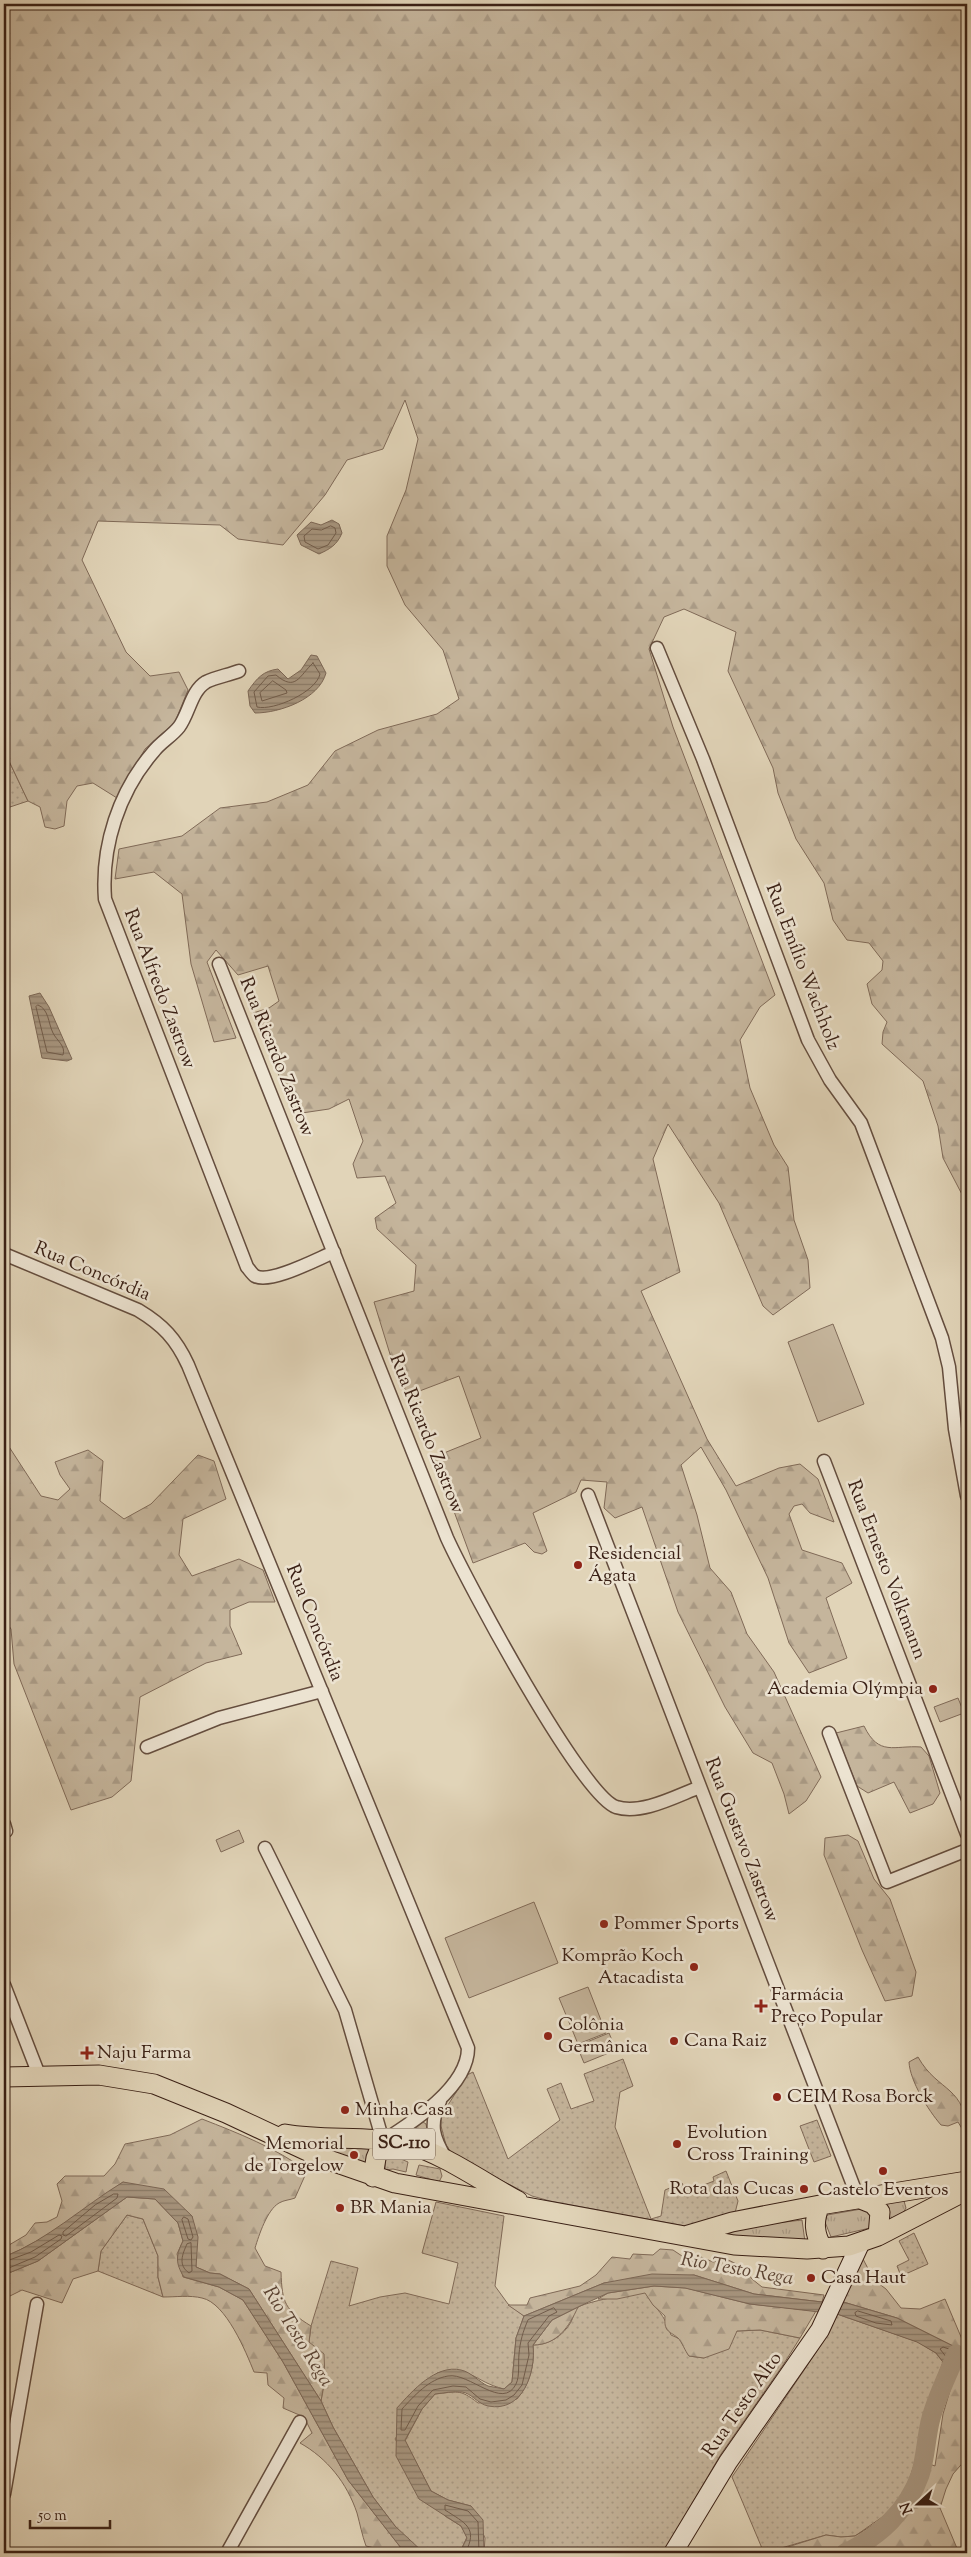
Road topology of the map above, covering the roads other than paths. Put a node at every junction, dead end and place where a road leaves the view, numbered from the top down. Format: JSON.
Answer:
{"nodes":[{"id":1,"x":657,"y":648,"type":"dead end"},
{"id":2,"x":239,"y":671,"type":"dead end"},
{"id":3,"x":219,"y":964,"type":"dead end"},
{"id":4,"x":334,"y":1252,"type":"junction"},
{"id":5,"x":4,"y":1254,"type":"edge"},
{"id":6,"x":824,"y":1460,"type":"dead end"},
{"id":7,"x":588,"y":1495,"type":"dead end"},
{"id":8,"x":967,"y":1496,"type":"edge"},
{"id":9,"x":322,"y":1691,"type":"junction"},
{"id":10,"x":829,"y":1733,"type":"dead end"},
{"id":11,"x":147,"y":1747,"type":"dead end"},
{"id":12,"x":700,"y":1788,"type":"junction"},
{"id":13,"x":4,"y":1824,"type":"edge"},
{"id":14,"x":4,"y":1832,"type":"edge"},
{"id":15,"x":967,"y":1834,"type":"edge"},
{"id":16,"x":265,"y":1848,"type":"dead end"},
{"id":17,"x":967,"y":1850,"type":"edge"},
{"id":18,"x":4,"y":1985,"type":"edge"},
{"id":19,"x":39,"y":2076,"type":"junction"},
{"id":20,"x":4,"y":2077,"type":"edge"},
{"id":21,"x":442,"y":2097,"type":"junction"},
{"id":22,"x":262,"y":2130,"type":"junction"},
{"id":23,"x":383,"y":2141,"type":"junction"},
{"id":24,"x":448,"y":2162,"type":"junction"},
{"id":25,"x":373,"y":2177,"type":"junction"},
{"id":26,"x":967,"y":2181,"type":"edge"},
{"id":27,"x":967,"y":2190,"type":"edge"},
{"id":28,"x":441,"y":2192,"type":"junction"},
{"id":29,"x":858,"y":2198,"type":"junction"},
{"id":30,"x":820,"y":2205,"type":"junction"},
{"id":31,"x":530,"y":2208,"type":"junction"},
{"id":32,"x":684,"y":2236,"type":"junction"},
{"id":33,"x":870,"y":2239,"type":"junction"},
{"id":34,"x":829,"y":2248,"type":"junction"},
{"id":35,"x":843,"y":2279,"type":"junction"},
{"id":36,"x":37,"y":2304,"type":"dead end"},
{"id":37,"x":300,"y":2422,"type":"dead end"},
{"id":38,"x":4,"y":2494,"type":"edge"},
{"id":39,"x":227,"y":2553,"type":"edge"},
{"id":40,"x":673,"y":2553,"type":"edge"}],
"edges":[{"from":1,"to":8,"type":"street","name":"Rua Emílio Wachholz"},
{"from":2,"to":4,"type":"street","name":"Rua Alfredo Zastrow"},
{"from":3,"to":4,"type":"street","name":"Rua Ricardo Zastrow"},
{"from":4,"to":12,"type":"street","name":"Rua Ricardo Zastrow"},
{"from":5,"to":9,"type":"street","name":"Rua Concórdia"},
{"from":6,"to":15,"type":"street","name":"Rua Ernesto Volkmann"},
{"from":7,"to":12,"type":"street","name":"Rua Gustavo Zastrow"},
{"from":9,"to":11,"type":"street"},
{"from":9,"to":21,"type":"street","name":"Rua Concórdia"},
{"from":10,"to":17,"type":"street"},
{"from":12,"to":29,"type":"street","name":"Rua Gustavo Zastrow"},
{"from":13,"to":14,"type":"street"},
{"from":16,"to":23,"type":"street"},
{"from":18,"to":19,"type":"street"},
{"from":19,"to":20,"type":"main road","number":"SC-110"},
{"from":19,"to":22,"type":"main road","number":"SC-110"},
{"from":21,"to":23,"type":"street","name":"Rua Concórdia"},
{"from":21,"to":24,"type":"street","name":"Rua Concórdia"},
{"from":22,"to":23,"type":"main road","number":"SC-110"},
{"from":22,"to":25,"type":"main road","number":"SC-110"},
{"from":23,"to":24,"type":"main road","number":"SC-110"},
{"from":23,"to":25,"type":"main road"},
{"from":24,"to":28,"type":"main road"},
{"from":24,"to":31,"type":"main road","number":"SC-110"},
{"from":25,"to":28,"type":"main road","number":"SC-110"},
{"from":26,"to":29,"type":"main road","number":"SC-110"},
{"from":27,"to":33,"type":"main road","number":"SC-110"},
{"from":28,"to":31,"type":"main road","number":"SC-110"},
{"from":29,"to":30,"type":"main road","number":"SC-110"},
{"from":29,"to":33,"type":"main road"},
{"from":30,"to":32,"type":"main road","number":"SC-110"},
{"from":30,"to":34,"type":"main road"},
{"from":31,"to":32,"type":"main road","number":"SC-110"},
{"from":32,"to":34,"type":"main road","number":"SC-110"},
{"from":33,"to":34,"type":"main road","number":"SC-110"},
{"from":33,"to":35,"type":"main road","name":"Rua Testo Alto"},
{"from":34,"to":35,"type":"main road"},
{"from":35,"to":40,"type":"main road","name":"Rua Testo Alto"},
{"from":36,"to":38,"type":"street"},
{"from":37,"to":39,"type":"street"}]}
